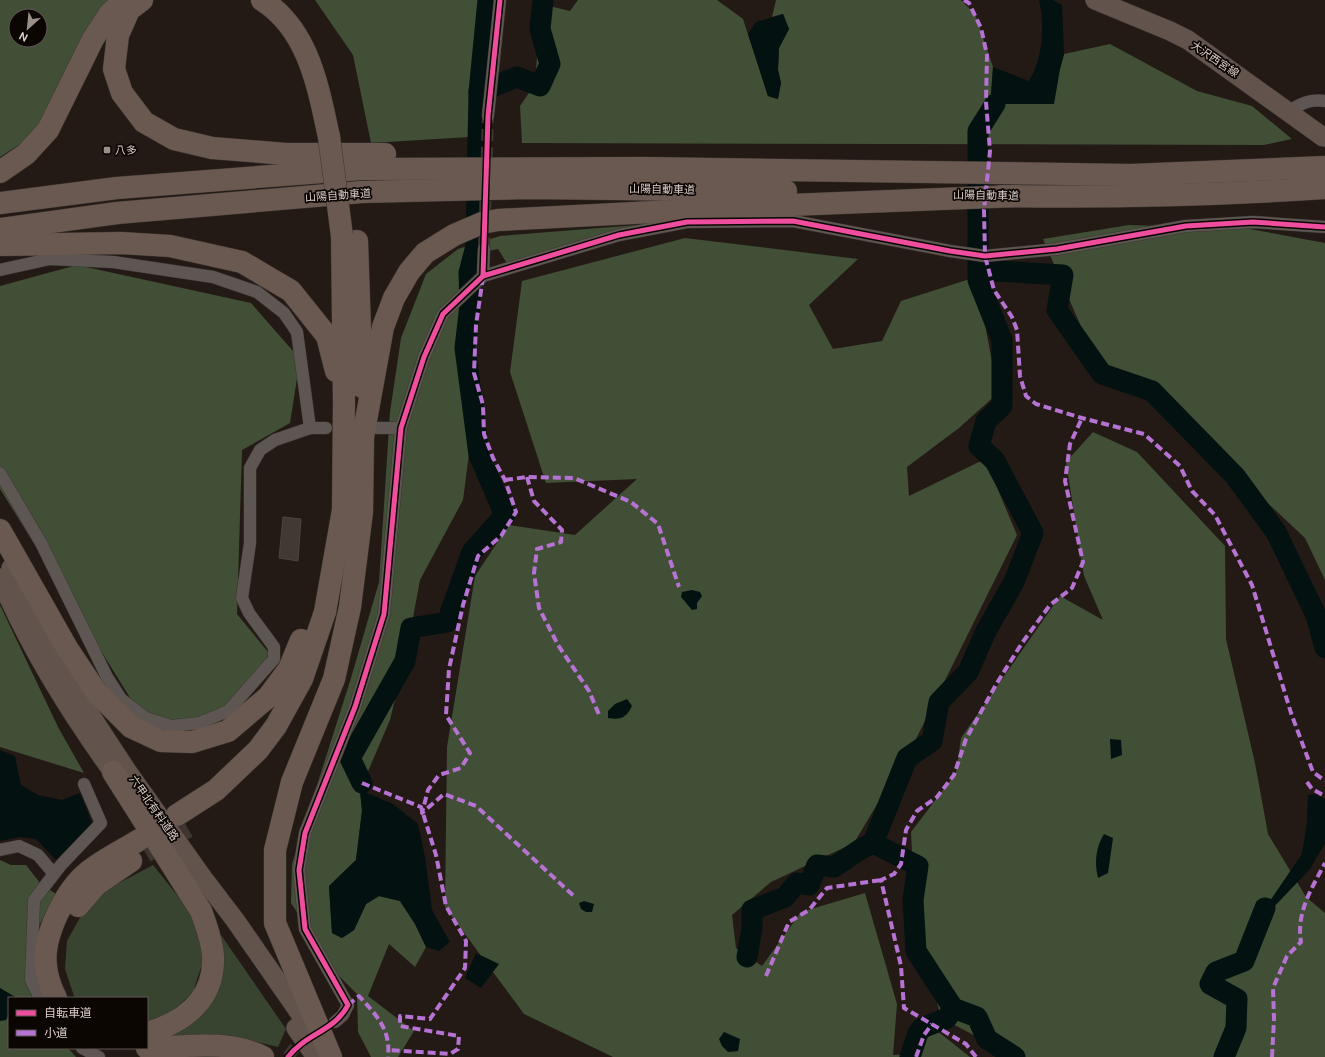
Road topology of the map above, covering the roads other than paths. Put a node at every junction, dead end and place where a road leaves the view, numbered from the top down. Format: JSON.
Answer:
{"nodes":[{"id":1,"x":125,"y":0,"type":"edge"},
{"id":2,"x":142,"y":0,"type":"edge"},
{"id":3,"x":262,"y":0,"type":"edge"},
{"id":4,"x":283,"y":0,"type":"edge"},
{"id":5,"x":500,"y":0,"type":"edge"},
{"id":6,"x":1095,"y":0,"type":"edge"},
{"id":7,"x":1325,"y":101,"type":"edge"},
{"id":8,"x":1290,"y":111,"type":"junction"},
{"id":9,"x":488,"y":116,"type":"tunnel mouth"},
{"id":10,"x":336,"y":137,"type":"junction"},
{"id":11,"x":1324,"y":137,"type":"dead end"},
{"id":12,"x":1325,"y":167,"type":"edge"},
{"id":13,"x":645,"y":168,"type":"junction"},
{"id":14,"x":0,"y":172,"type":"edge"},
{"id":15,"x":1325,"y":188,"type":"edge"},
{"id":16,"x":1017,"y":196,"type":"junction"},
{"id":17,"x":0,"y":203,"type":"edge"},
{"id":18,"x":1325,"y":227,"type":"edge"},
{"id":19,"x":0,"y":229,"type":"edge"},
{"id":20,"x":350,"y":235,"type":"junction"},
{"id":21,"x":0,"y":245,"type":"edge"},
{"id":22,"x":484,"y":249,"type":"tunnel mouth"},
{"id":23,"x":0,"y":270,"type":"edge"},
{"id":24,"x":483,"y":276,"type":"junction"},
{"id":25,"x":344,"y":403,"type":"junction"},
{"id":26,"x":310,"y":428,"type":"junction"},
{"id":27,"x":326,"y":428,"type":"dead end"},
{"id":28,"x":401,"y":428,"type":"junction"},
{"id":29,"x":370,"y":432,"type":"junction"},
{"id":30,"x":0,"y":474,"type":"edge"},
{"id":31,"x":0,"y":530,"type":"edge"},
{"id":32,"x":0,"y":545,"type":"edge"},
{"id":33,"x":334,"y":564,"type":"junction"},
{"id":34,"x":0,"y":578,"type":"edge"},
{"id":35,"x":350,"y":607,"type":"junction"},
{"id":36,"x":113,"y":772,"type":"junction"},
{"id":37,"x":84,"y":784,"type":"dead end"},
{"id":38,"x":0,"y":850,"type":"edge"},
{"id":39,"x":54,"y":874,"type":"junction"},
{"id":40,"x":40,"y":997,"type":"edge"},
{"id":41,"x":56,"y":997,"type":"edge"},
{"id":42,"x":70,"y":997,"type":"edge"},
{"id":43,"x":335,"y":1022,"type":"dead end"},
{"id":44,"x":148,"y":1033,"type":"edge"},
{"id":45,"x":148,"y":1048,"type":"edge"},
{"id":46,"x":84,"y":1049,"type":"edge"},
{"id":47,"x":99,"y":1057,"type":"edge"},
{"id":48,"x":263,"y":1057,"type":"edge"},
{"id":49,"x":316,"y":1057,"type":"edge"},
{"id":50,"x":331,"y":1057,"type":"edge"}],
"edges":[{"from":1,"to":14,"type":"highway"},
{"from":2,"to":13,"type":"highway"},
{"from":3,"to":10,"type":"highway"},
{"from":4,"to":10,"type":"highway"},
{"from":5,"to":9,"type":"street"},
{"from":6,"to":8,"type":"main road","name":"大沢西宮線"},
{"from":7,"to":8,"type":"street"},
{"from":8,"to":11,"type":"main road","name":"大沢西宮線"},
{"from":10,"to":20,"type":"highway","bridge":true},
{"from":12,"to":13,"type":"highway","name":"山陽自動車道"},
{"from":13,"to":17,"type":"highway","name":"山陽自動車道"},
{"from":15,"to":16,"type":"highway","name":"山陽自動車道"},
{"from":16,"to":19,"type":"highway","name":"山陽自動車道"},
{"from":16,"to":29,"type":"highway"},
{"from":18,"to":24,"type":"street"},
{"from":20,"to":25,"type":"highway"},
{"from":20,"to":29,"type":"highway"},
{"from":21,"to":25,"type":"highway"},
{"from":22,"to":24,"type":"street"},
{"from":23,"to":26,"type":"street"},
{"from":24,"to":28,"type":"street"},
{"from":25,"to":33,"type":"highway"},
{"from":26,"to":27,"type":"street"},
{"from":26,"to":30,"type":"street"},
{"from":28,"to":29,"type":"street"},
{"from":28,"to":43,"type":"street"},
{"from":29,"to":35,"type":"highway"},
{"from":31,"to":33,"type":"highway"},
{"from":32,"to":50,"type":"main road","name":"六甲北有料道路"},
{"from":33,"to":35,"type":"highway"},
{"from":34,"to":36,"type":"main road","name":"六甲北有料道路"},
{"from":35,"to":50,"type":"highway"},
{"from":36,"to":44,"type":"highway"},
{"from":36,"to":49,"type":"main road","name":"六甲北有料道路"},
{"from":37,"to":39,"type":"street"},
{"from":38,"to":39,"type":"street"},
{"from":39,"to":40,"type":"street"},
{"from":41,"to":42,"type":"highway"},
{"from":45,"to":48,"type":"highway"},
{"from":46,"to":47,"type":"street"}]}
